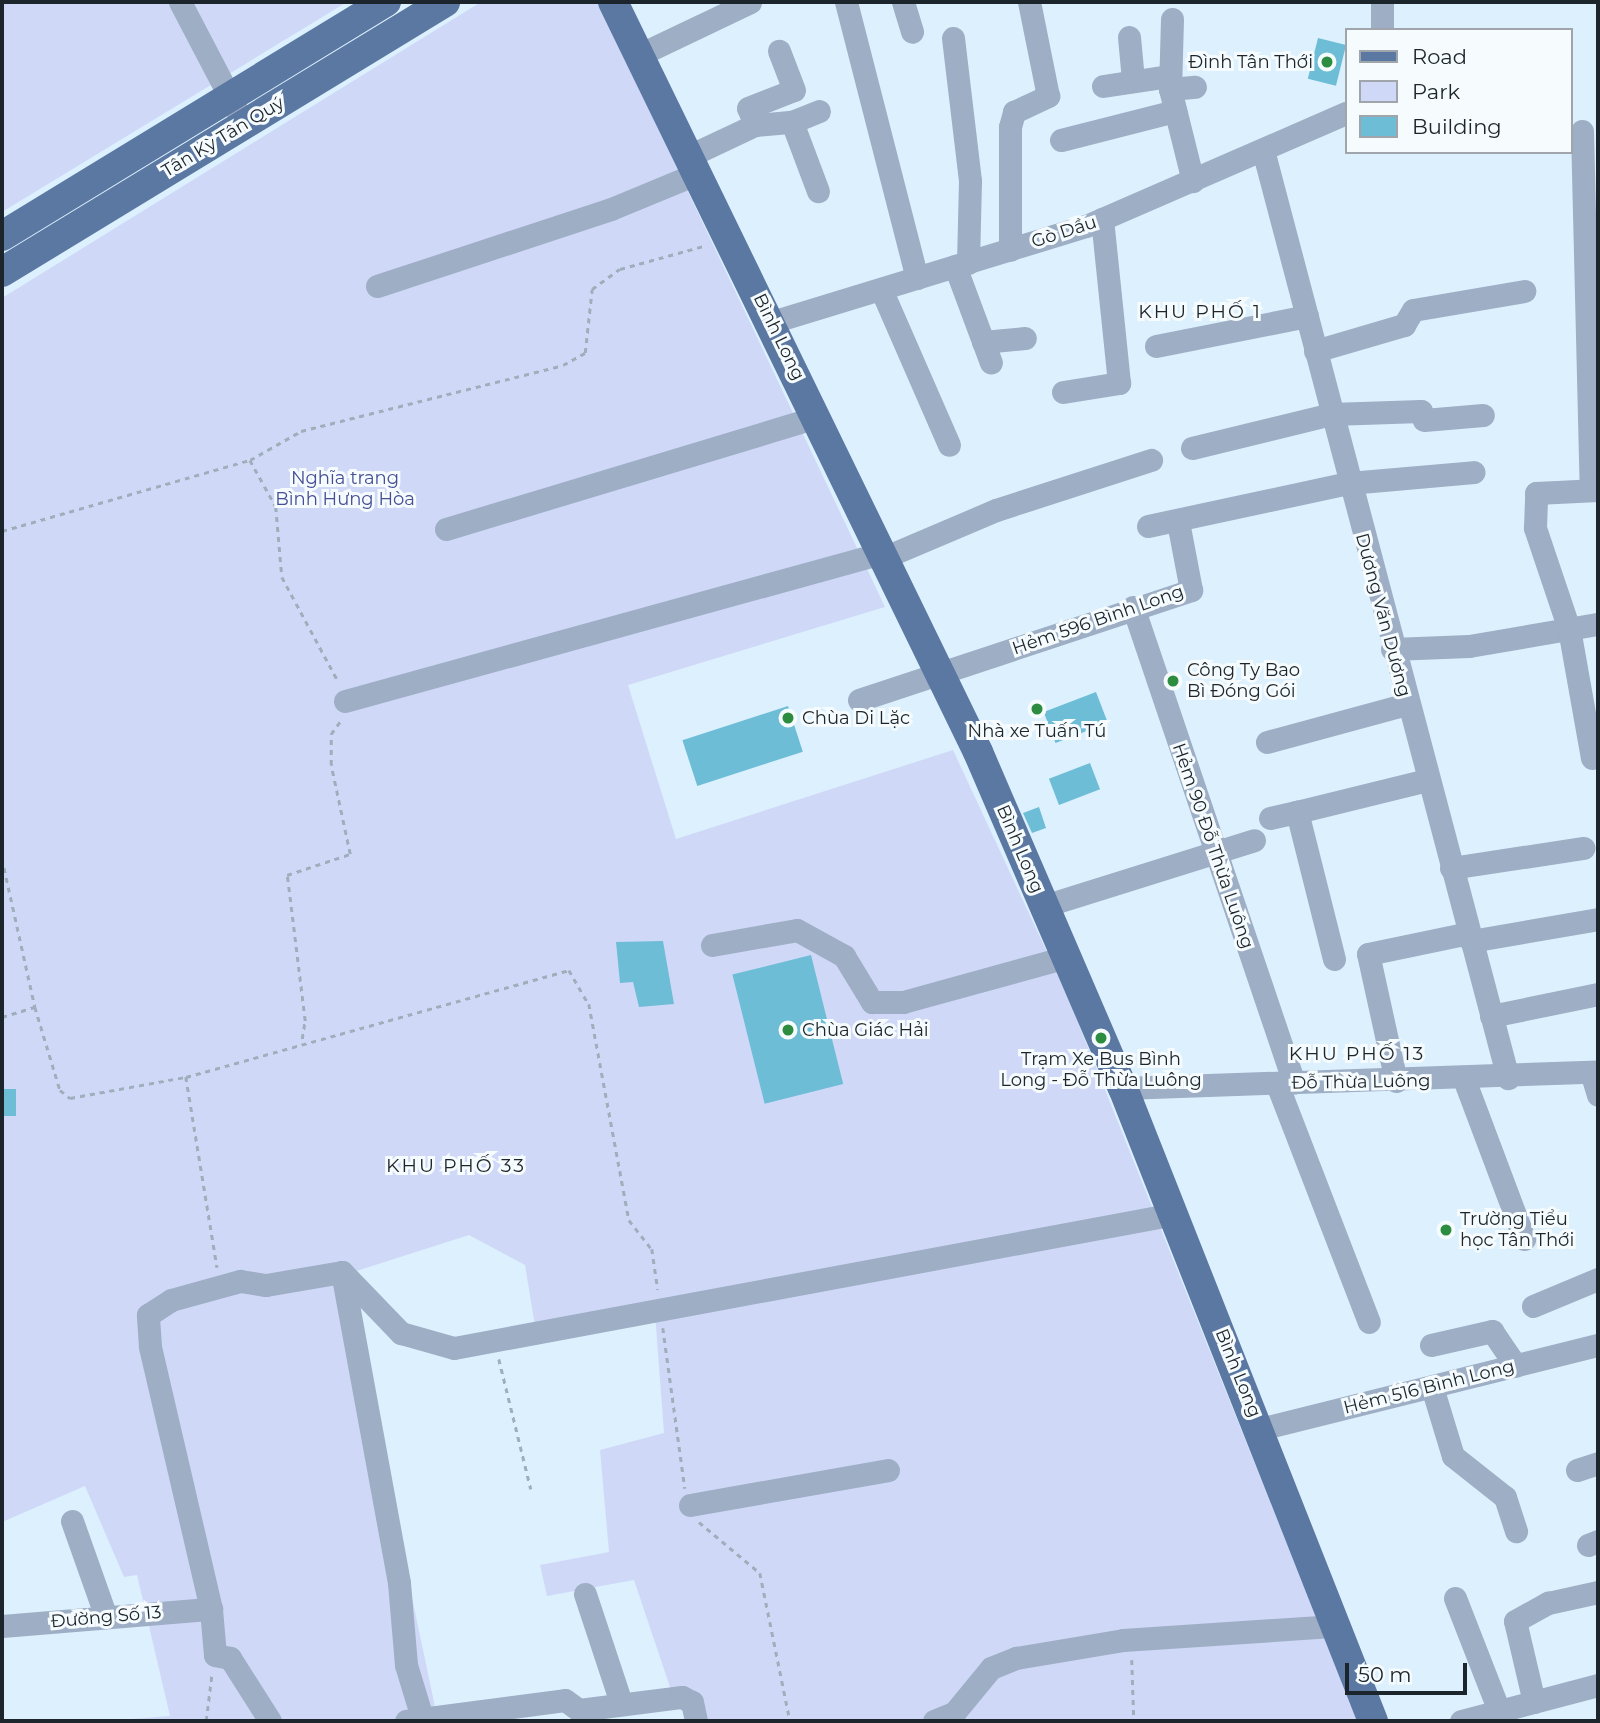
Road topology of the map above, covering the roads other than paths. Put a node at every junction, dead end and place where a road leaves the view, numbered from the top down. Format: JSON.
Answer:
{"nodes":[{"id":1,"x":180,"y":2,"type":"edge"},
{"id":2,"x":386,"y":2,"type":"edge"},
{"id":3,"x":445,"y":2,"type":"edge"},
{"id":4,"x":613,"y":2,"type":"edge"},
{"id":5,"x":750,"y":2,"type":"edge"},
{"id":6,"x":846,"y":2,"type":"edge"},
{"id":7,"x":903,"y":2,"type":"edge"},
{"id":8,"x":1029,"y":2,"type":"edge"},
{"id":9,"x":1382,"y":2,"type":"edge"},
{"id":10,"x":1172,"y":19,"type":"dead end"},
{"id":11,"x":1382,"y":28,"type":"edge"},
{"id":12,"x":912,"y":32,"type":"dead end"},
{"id":13,"x":1129,"y":37,"type":"dead end"},
{"id":14,"x":953,"y":38,"type":"dead end"},
{"id":15,"x":779,"y":51,"type":"dead end"},
{"id":16,"x":639,"y":55,"type":"junction"},
{"id":17,"x":1133,"y":80,"type":"junction"},
{"id":18,"x":1169,"y":82,"type":"junction"},
{"id":19,"x":1103,"y":86,"type":"dead end"},
{"id":20,"x":1195,"y":87,"type":"dead end"},
{"id":21,"x":229,"y":98,"type":"junction"},
{"id":22,"x":819,"y":111,"type":"dead end"},
{"id":23,"x":1175,"y":111,"type":"junction"},
{"id":24,"x":1344,"y":114,"type":"edge"},
{"id":25,"x":792,"y":122,"type":"junction"},
{"id":26,"x":245,"y":123,"type":"junction"},
{"id":27,"x":755,"y":125,"type":"junction"},
{"id":28,"x":1584,"y":131,"type":"edge"},
{"id":29,"x":1061,"y":140,"type":"dead end"},
{"id":30,"x":1263,"y":150,"type":"junction"},
{"id":31,"x":694,"y":165,"type":"junction"},
{"id":32,"x":1193,"y":181,"type":"junction"},
{"id":33,"x":818,"y":191,"type":"dead end"},
{"id":34,"x":1102,"y":219,"type":"junction"},
{"id":35,"x":2,"y":236,"type":"edge"},
{"id":36,"x":1010,"y":250,"type":"junction"},
{"id":37,"x":961,"y":264,"type":"junction"},
{"id":38,"x":2,"y":272,"type":"edge"},
{"id":39,"x":917,"y":278,"type":"junction"},
{"id":40,"x":377,"y":286,"type":"dead end"},
{"id":41,"x":881,"y":289,"type":"junction"},
{"id":42,"x":1524,"y":291,"type":"dead end"},
{"id":43,"x":1307,"y":316,"type":"junction"},
{"id":44,"x":772,"y":322,"type":"junction"},
{"id":45,"x":1025,"y":338,"type":"dead end"},
{"id":46,"x":1156,"y":346,"type":"dead end"},
{"id":47,"x":1315,"y":351,"type":"junction"},
{"id":48,"x":1591,"y":375,"type":"edge"},
{"id":49,"x":1063,"y":392,"type":"dead end"},
{"id":50,"x":1331,"y":414,"type":"junction"},
{"id":51,"x":1483,"y":415,"type":"dead end"},
{"id":52,"x":817,"y":417,"type":"junction"},
{"id":53,"x":1595,"y":435,"type":"edge"},
{"id":54,"x":949,"y":445,"type":"dead end"},
{"id":55,"x":1192,"y":448,"type":"dead end"},
{"id":56,"x":1151,"y":460,"type":"dead end"},
{"id":57,"x":1474,"y":472,"type":"dead end"},
{"id":58,"x":1349,"y":483,"type":"junction"},
{"id":59,"x":1595,"y":490,"type":"edge"},
{"id":60,"x":1178,"y":522,"type":"junction"},
{"id":61,"x":1148,"y":526,"type":"dead end"},
{"id":62,"x":446,"y":528,"type":"dead end"},
{"id":63,"x":883,"y":556,"type":"junction"},
{"id":64,"x":1133,"y":607,"type":"junction"},
{"id":65,"x":1598,"y":624,"type":"edge"},
{"id":66,"x":1569,"y":629,"type":"junction"},
{"id":67,"x":1392,"y":649,"type":"junction"},
{"id":68,"x":940,"y":674,"type":"junction"},
{"id":69,"x":859,"y":700,"type":"dead end"},
{"id":70,"x":345,"y":701,"type":"road end"},
{"id":71,"x":1407,"y":704,"type":"junction"},
{"id":72,"x":1591,"y":716,"type":"edge"},
{"id":73,"x":1267,"y":742,"type":"dead end"},
{"id":74,"x":1592,"y":758,"type":"dead end"},
{"id":75,"x":1427,"y":780,"type":"junction"},
{"id":76,"x":1297,"y":812,"type":"junction"},
{"id":77,"x":1270,"y":818,"type":"dead end"},
{"id":78,"x":1254,"y":840,"type":"dead end"},
{"id":79,"x":1583,"y":848,"type":"dead end"},
{"id":80,"x":1215,"y":853,"type":"junction"},
{"id":81,"x":1451,"y":868,"type":"junction"},
{"id":82,"x":1044,"y":906,"type":"junction"},
{"id":83,"x":1598,"y":919,"type":"edge"},
{"id":84,"x":1470,"y":937,"type":"junction"},
{"id":85,"x":712,"y":945,"type":"dead end"},
{"id":86,"x":1066,"y":957,"type":"junction"},
{"id":87,"x":1334,"y":959,"type":"dead end"},
{"id":88,"x":1598,"y":994,"type":"edge"},
{"id":89,"x":1491,"y":1016,"type":"junction"},
{"id":90,"x":1595,"y":1071,"type":"edge"},
{"id":91,"x":1508,"y":1078,"type":"junction"},
{"id":92,"x":1464,"y":1079,"type":"junction"},
{"id":93,"x":1396,"y":1081,"type":"junction"},
{"id":94,"x":1286,"y":1084,"type":"junction"},
{"id":95,"x":1123,"y":1088,"type":"junction"},
{"id":96,"x":1598,"y":1095,"type":"edge"},
{"id":97,"x":1174,"y":1214,"type":"junction"},
{"id":98,"x":1524,"y":1239,"type":"dead end"},
{"id":99,"x":342,"y":1272,"type":"junction"},
{"id":100,"x":1598,"y":1279,"type":"edge"},
{"id":101,"x":1533,"y":1306,"type":"dead end"},
{"id":102,"x":1369,"y":1322,"type":"dead end"},
{"id":103,"x":1431,"y":1345,"type":"dead end"},
{"id":104,"x":1598,"y":1345,"type":"edge"},
{"id":105,"x":1516,"y":1366,"type":"junction"},
{"id":106,"x":1432,"y":1387,"type":"junction"},
{"id":107,"x":1261,"y":1429,"type":"junction"},
{"id":108,"x":888,"y":1470,"type":"dead end"},
{"id":109,"x":690,"y":1505,"type":"dead end"},
{"id":110,"x":72,"y":1521,"type":"dead end"},
{"id":111,"x":1516,"y":1531,"type":"dead end"},
{"id":112,"x":1598,"y":1592,"type":"edge"},
{"id":113,"x":585,"y":1594,"type":"dead end"},
{"id":114,"x":1455,"y":1598,"type":"dead end"},
{"id":115,"x":211,"y":1609,"type":"junction"},
{"id":116,"x":106,"y":1617,"type":"junction"},
{"id":117,"x":2,"y":1626,"type":"edge"},
{"id":118,"x":1336,"y":1626,"type":"junction"},
{"id":119,"x":1598,"y":1685,"type":"edge"},
{"id":120,"x":1534,"y":1702,"type":"junction"},
{"id":121,"x":621,"y":1703,"type":"junction"},
{"id":122,"x":1502,"y":1716,"type":"edge"},
{"id":123,"x":417,"y":1720,"type":"edge"},
{"id":124,"x":270,"y":1721,"type":"edge"},
{"id":125,"x":696,"y":1721,"type":"edge"},
{"id":126,"x":934,"y":1721,"type":"edge"},
{"id":127,"x":1373,"y":1721,"type":"edge"},
{"id":128,"x":1461,"y":1721,"type":"edge"}],
"edges":[{"from":1,"to":21,"type":"street"},
{"from":2,"to":21,"type":"main road","name":"Tân Kỳ Tân Quý"},
{"from":3,"to":26,"type":"main road","name":"Tân Kỳ Tân Quý"},
{"from":4,"to":16,"type":"main road","name":"Bình Long"},
{"from":5,"to":16,"type":"street"},
{"from":6,"to":39,"type":"street"},
{"from":7,"to":12,"type":"street"},
{"from":8,"to":36,"type":"street"},
{"from":9,"to":11,"type":"street"},
{"from":10,"to":18,"type":"street"},
{"from":13,"to":17,"type":"street"},
{"from":14,"to":37,"type":"street"},
{"from":15,"to":27,"type":"street"},
{"from":16,"to":31,"type":"main road","name":"Bình Long"},
{"from":17,"to":18,"type":"street"},
{"from":17,"to":19,"type":"street"},
{"from":18,"to":20,"type":"street"},
{"from":18,"to":23,"type":"street"},
{"from":21,"to":26,"type":"street"},
{"from":21,"to":35,"type":"main road","name":"Tân Kỳ Tân Quý"},
{"from":22,"to":25,"type":"street"},
{"from":23,"to":29,"type":"street"},
{"from":23,"to":32,"type":"street"},
{"from":24,"to":30,"type":"street","name":"Gò Dầu"},
{"from":25,"to":27,"type":"street"},
{"from":25,"to":33,"type":"street"},
{"from":26,"to":38,"type":"main road","name":"Tân Kỳ Tân Quý"},
{"from":27,"to":31,"type":"street"},
{"from":28,"to":48,"type":"street"},
{"from":30,"to":32,"type":"street","name":"Gò Dầu"},
{"from":30,"to":43,"type":"street","name":"Dương Văn Dương"},
{"from":31,"to":40,"type":"street"},
{"from":31,"to":44,"type":"main road","name":"Bình Long"},
{"from":32,"to":34,"type":"street","name":"Gò Dầu"},
{"from":34,"to":36,"type":"street","name":"Gò Dầu"},
{"from":34,"to":49,"type":"street"},
{"from":36,"to":37,"type":"street","name":"Gò Dầu"},
{"from":37,"to":39,"type":"street","name":"Gò Dầu"},
{"from":37,"to":45,"type":"street"},
{"from":39,"to":41,"type":"street","name":"Gò Dầu"},
{"from":41,"to":44,"type":"street","name":"Gò Dầu"},
{"from":41,"to":54,"type":"street"},
{"from":42,"to":47,"type":"street"},
{"from":43,"to":46,"type":"street"},
{"from":43,"to":47,"type":"street","name":"Dương Văn Dương"},
{"from":44,"to":52,"type":"main road","name":"Bình Long"},
{"from":47,"to":50,"type":"street","name":"Dương Văn Dương"},
{"from":48,"to":53,"type":"street"},
{"from":50,"to":51,"type":"street"},
{"from":50,"to":55,"type":"street"},
{"from":50,"to":58,"type":"street","name":"Dương Văn Dương"},
{"from":52,"to":62,"type":"street"},
{"from":52,"to":63,"type":"main road","name":"Bình Long"},
{"from":53,"to":59,"type":"street"},
{"from":56,"to":63,"type":"street"},
{"from":57,"to":58,"type":"street"},
{"from":58,"to":60,"type":"street"},
{"from":58,"to":67,"type":"street","name":"Dương Văn Dương"},
{"from":59,"to":66,"type":"street"},
{"from":60,"to":61,"type":"street"},
{"from":60,"to":64,"type":"street","name":"Hẻm 596 Bình Long"},
{"from":63,"to":68,"type":"main road","name":"Bình Long"},
{"from":63,"to":70,"type":"street"},
{"from":64,"to":68,"type":"street","name":"Hẻm 596 Bình Long"},
{"from":64,"to":80,"type":"street","name":"Hẻm 90 Đỗ Thừa Luông"},
{"from":65,"to":66,"type":"street"},
{"from":66,"to":67,"type":"street"},
{"from":66,"to":72,"type":"street"},
{"from":67,"to":71,"type":"street","name":"Dương Văn Dương"},
{"from":68,"to":69,"type":"street","name":"Hẻm 596 Bình Long"},
{"from":68,"to":82,"type":"main road","name":"Bình Long"},
{"from":71,"to":73,"type":"street"},
{"from":71,"to":75,"type":"street","name":"Dương Văn Dương"},
{"from":72,"to":74,"type":"street"},
{"from":75,"to":76,"type":"street"},
{"from":75,"to":81,"type":"street","name":"Dương Văn Dương"},
{"from":76,"to":77,"type":"street"},
{"from":76,"to":87,"type":"street"},
{"from":78,"to":80,"type":"street"},
{"from":79,"to":81,"type":"street"},
{"from":80,"to":82,"type":"street"},
{"from":80,"to":94,"type":"street","name":"Hẻm 90 Đỗ Thừa Luông"},
{"from":81,"to":84,"type":"street","name":"Dương Văn Dương"},
{"from":82,"to":86,"type":"main road","name":"Bình Long"},
{"from":83,"to":84,"type":"street"},
{"from":84,"to":89,"type":"street","name":"Dương Văn Dương"},
{"from":84,"to":93,"type":"street"},
{"from":85,"to":86,"type":"street"},
{"from":86,"to":95,"type":"main road","name":"Bình Long"},
{"from":88,"to":89,"type":"street"},
{"from":89,"to":91,"type":"street","name":"Dương Văn Dương"},
{"from":90,"to":91,"type":"street","name":"Đỗ Thừa Luông"},
{"from":90,"to":96,"type":"street"},
{"from":91,"to":92,"type":"street","name":"Đỗ Thừa Luông"},
{"from":92,"to":93,"type":"street","name":"Đỗ Thừa Luông"},
{"from":92,"to":98,"type":"street"},
{"from":93,"to":94,"type":"street","name":"Đỗ Thừa Luông"},
{"from":94,"to":95,"type":"street","name":"Đỗ Thừa Luông"},
{"from":94,"to":102,"type":"street","name":"Hẻm 90 Đỗ Thừa Luông"},
{"from":95,"to":97,"type":"main road","name":"Bình Long"},
{"from":97,"to":99,"type":"street"},
{"from":97,"to":107,"type":"main road","name":"Bình Long"},
{"from":99,"to":115,"type":"street"},
{"from":99,"to":123,"type":"street"},
{"from":100,"to":101,"type":"street"},
{"from":103,"to":105,"type":"street"},
{"from":104,"to":105,"type":"street","name":"Hẻm 516 Bình Long"},
{"from":105,"to":106,"type":"street","name":"Hẻm 516 Bình Long"},
{"from":106,"to":107,"type":"street","name":"Hẻm 516 Bình Long"},
{"from":106,"to":111,"type":"street"},
{"from":107,"to":118,"type":"main road","name":"Bình Long"},
{"from":108,"to":109,"type":"street"},
{"from":110,"to":116,"type":"street"},
{"from":112,"to":120,"type":"street"},
{"from":113,"to":121,"type":"street"},
{"from":114,"to":122,"type":"street"},
{"from":115,"to":116,"type":"street","name":"Đường Số 13"},
{"from":115,"to":124,"type":"street"},
{"from":116,"to":117,"type":"street","name":"Đường Số 13"},
{"from":118,"to":126,"type":"street"},
{"from":118,"to":127,"type":"main road","name":"Bình Long"},
{"from":119,"to":120,"type":"street"},
{"from":120,"to":122,"type":"street"},
{"from":121,"to":123,"type":"street"},
{"from":121,"to":125,"type":"street"},
{"from":122,"to":128,"type":"street"}]}
